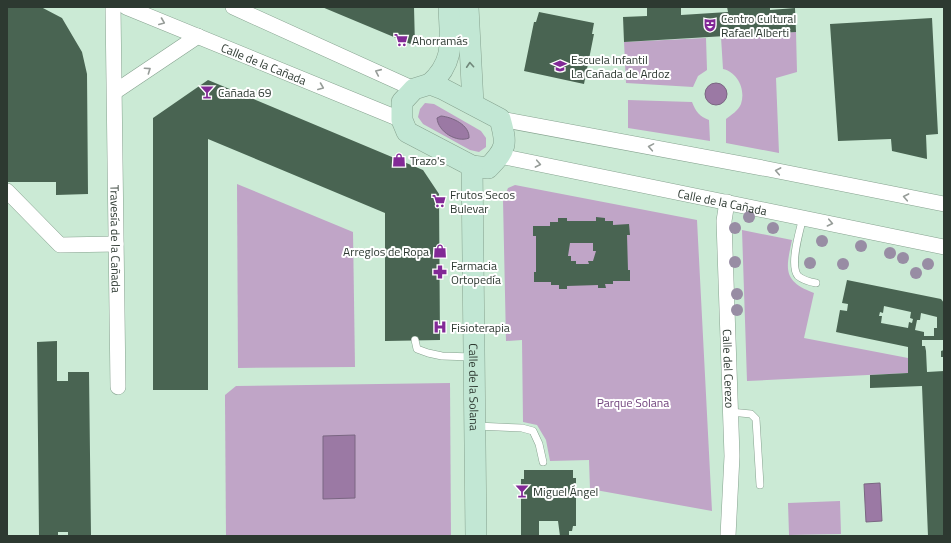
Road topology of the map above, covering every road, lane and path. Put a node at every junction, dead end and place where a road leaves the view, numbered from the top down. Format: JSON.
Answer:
{"nodes":[{"id":1,"x":114,"y":7,"type":"edge"},
{"id":2,"x":126,"y":7,"type":"edge"},
{"id":3,"x":233,"y":7,"type":"edge"},
{"id":4,"x":449,"y":7,"type":"edge"},
{"id":5,"x":468,"y":7,"type":"edge"},
{"id":6,"x":254,"y":11,"type":"edge"},
{"id":7,"x":198,"y":36,"type":"junction"},
{"id":8,"x":422,"y":87,"type":"junction"},
{"id":9,"x":116,"y":91,"type":"junction"},
{"id":10,"x":473,"y":104,"type":"junction"},
{"id":11,"x":500,"y":119,"type":"junction"},
{"id":12,"x":402,"y":120,"type":"junction"},
{"id":13,"x":500,"y":156,"type":"junction"},
{"id":14,"x":472,"y":166,"type":"junction"},
{"id":15,"x":7,"y":191,"type":"edge"},
{"id":16,"x":727,"y":202,"type":"junction"},
{"id":17,"x":944,"y":204,"type":"edge"},
{"id":18,"x":803,"y":217,"type":"junction"},
{"id":19,"x":116,"y":244,"type":"junction"},
{"id":20,"x":944,"y":247,"type":"edge"},
{"id":21,"x":816,"y":283,"type":"dead end"},
{"id":22,"x":415,"y":340,"type":"dead end"},
{"id":23,"x":474,"y":357,"type":"junction"},
{"id":24,"x":118,"y":387,"type":"dead end"},
{"id":25,"x":730,"y":412,"type":"junction"},
{"id":26,"x":475,"y":426,"type":"junction"},
{"id":27,"x":543,"y":462,"type":"dead end"},
{"id":28,"x":760,"y":485,"type":"dead end"},
{"id":29,"x":476,"y":536,"type":"edge"},
{"id":30,"x":728,"y":536,"type":"edge"}],
"edges":[{"from":1,"to":9,"type":"street","name":"Travesía de la Cañada"},
{"from":2,"to":7,"type":"street","name":"Calle de la Cañada","one_way":true},
{"from":3,"to":6,"type":"street"},
{"from":4,"to":8,"type":"street"},
{"from":10,"to":5,"type":"street","one_way":true},
{"from":8,"to":6,"type":"street","one_way":true},
{"from":9,"to":7,"type":"street","one_way":true},
{"from":7,"to":12,"type":"street","name":"Calle de la Cañada","one_way":true},
{"from":8,"to":10,"type":"street"},
{"from":8,"to":12,"type":"street"},
{"from":9,"to":19,"type":"street","name":"Travesía de la Cañada"},
{"from":10,"to":11,"type":"street"},
{"from":11,"to":13,"type":"street"},
{"from":17,"to":11,"type":"street","one_way":true},
{"from":12,"to":14,"type":"street"},
{"from":13,"to":14,"type":"street"},
{"from":13,"to":16,"type":"street","name":"Calle de la Cañada","one_way":true},
{"from":14,"to":23,"type":"street","name":"Calle de la Solana"},
{"from":15,"to":19,"type":"street"},
{"from":16,"to":18,"type":"street","name":"Calle de la Cañada"},
{"from":16,"to":25,"type":"street","name":"Calle del Cerezo"},
{"from":18,"to":20,"type":"street","name":"Calle de la Cañada","one_way":true},
{"from":18,"to":21,"type":"lane"},
{"from":19,"to":24,"type":"street","name":"Travesía de la Cañada"},
{"from":22,"to":23,"type":"lane"},
{"from":23,"to":26,"type":"street","name":"Calle de la Solana"},
{"from":25,"to":28,"type":"lane"},
{"from":25,"to":30,"type":"street","name":"Calle del Cerezo"},
{"from":26,"to":27,"type":"lane"},
{"from":26,"to":29,"type":"street","name":"Calle de la Solana"}]}
